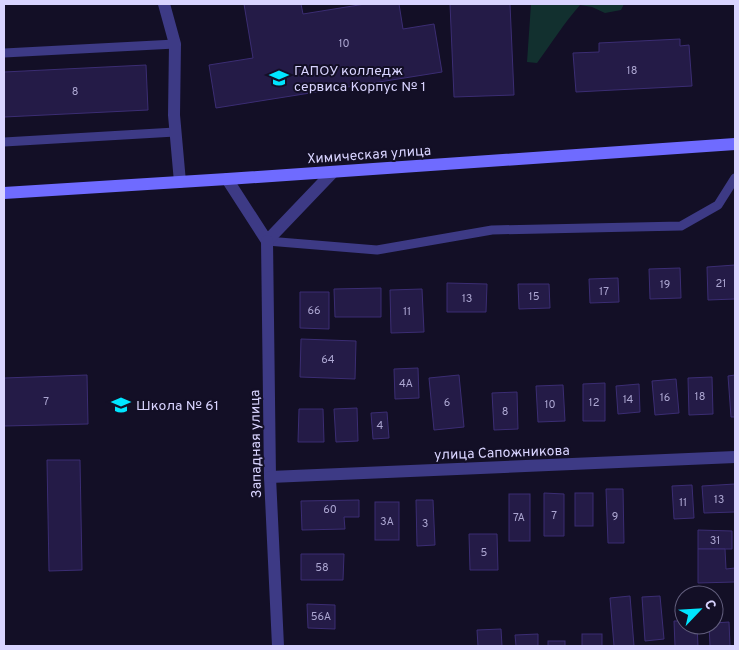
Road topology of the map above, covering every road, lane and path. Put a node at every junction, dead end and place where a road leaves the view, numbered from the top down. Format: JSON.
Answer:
{"nodes":[{"id":1,"x":164,"y":4,"type":"edge"},
{"id":2,"x":174,"y":44,"type":"junction"},
{"id":3,"x":4,"y":53,"type":"edge"},
{"id":4,"x":175,"y":132,"type":"junction"},
{"id":5,"x":4,"y":142,"type":"edge"},
{"id":6,"x":735,"y":144,"type":"edge"},
{"id":7,"x":333,"y":172,"type":"junction"},
{"id":8,"x":735,"y":178,"type":"edge"},
{"id":9,"x":227,"y":180,"type":"junction"},
{"id":10,"x":180,"y":182,"type":"junction"},
{"id":11,"x":4,"y":193,"type":"edge"},
{"id":12,"x":267,"y":241,"type":"junction"},
{"id":13,"x":735,"y":458,"type":"edge"},
{"id":14,"x":270,"y":478,"type":"junction"},
{"id":15,"x":278,"y":646,"type":"edge"}],
"edges":[{"from":1,"to":2,"type":"street"},
{"from":2,"to":3,"type":"lane"},
{"from":2,"to":4,"type":"street"},
{"from":4,"to":5,"type":"lane"},
{"from":4,"to":10,"type":"street"},
{"from":6,"to":7,"type":"street","name":"Химическая улица"},
{"from":7,"to":9,"type":"street","name":"Химическая улица"},
{"from":7,"to":12,"type":"street"},
{"from":8,"to":12,"type":"lane"},
{"from":9,"to":10,"type":"street","name":"Химическая улица"},
{"from":9,"to":12,"type":"street"},
{"from":10,"to":11,"type":"street","name":"Химическая улица"},
{"from":12,"to":14,"type":"street","name":"Западная улица"},
{"from":13,"to":14,"type":"street","name":"улица Сапожникова"},
{"from":14,"to":15,"type":"street","name":"Западная улица"}]}
